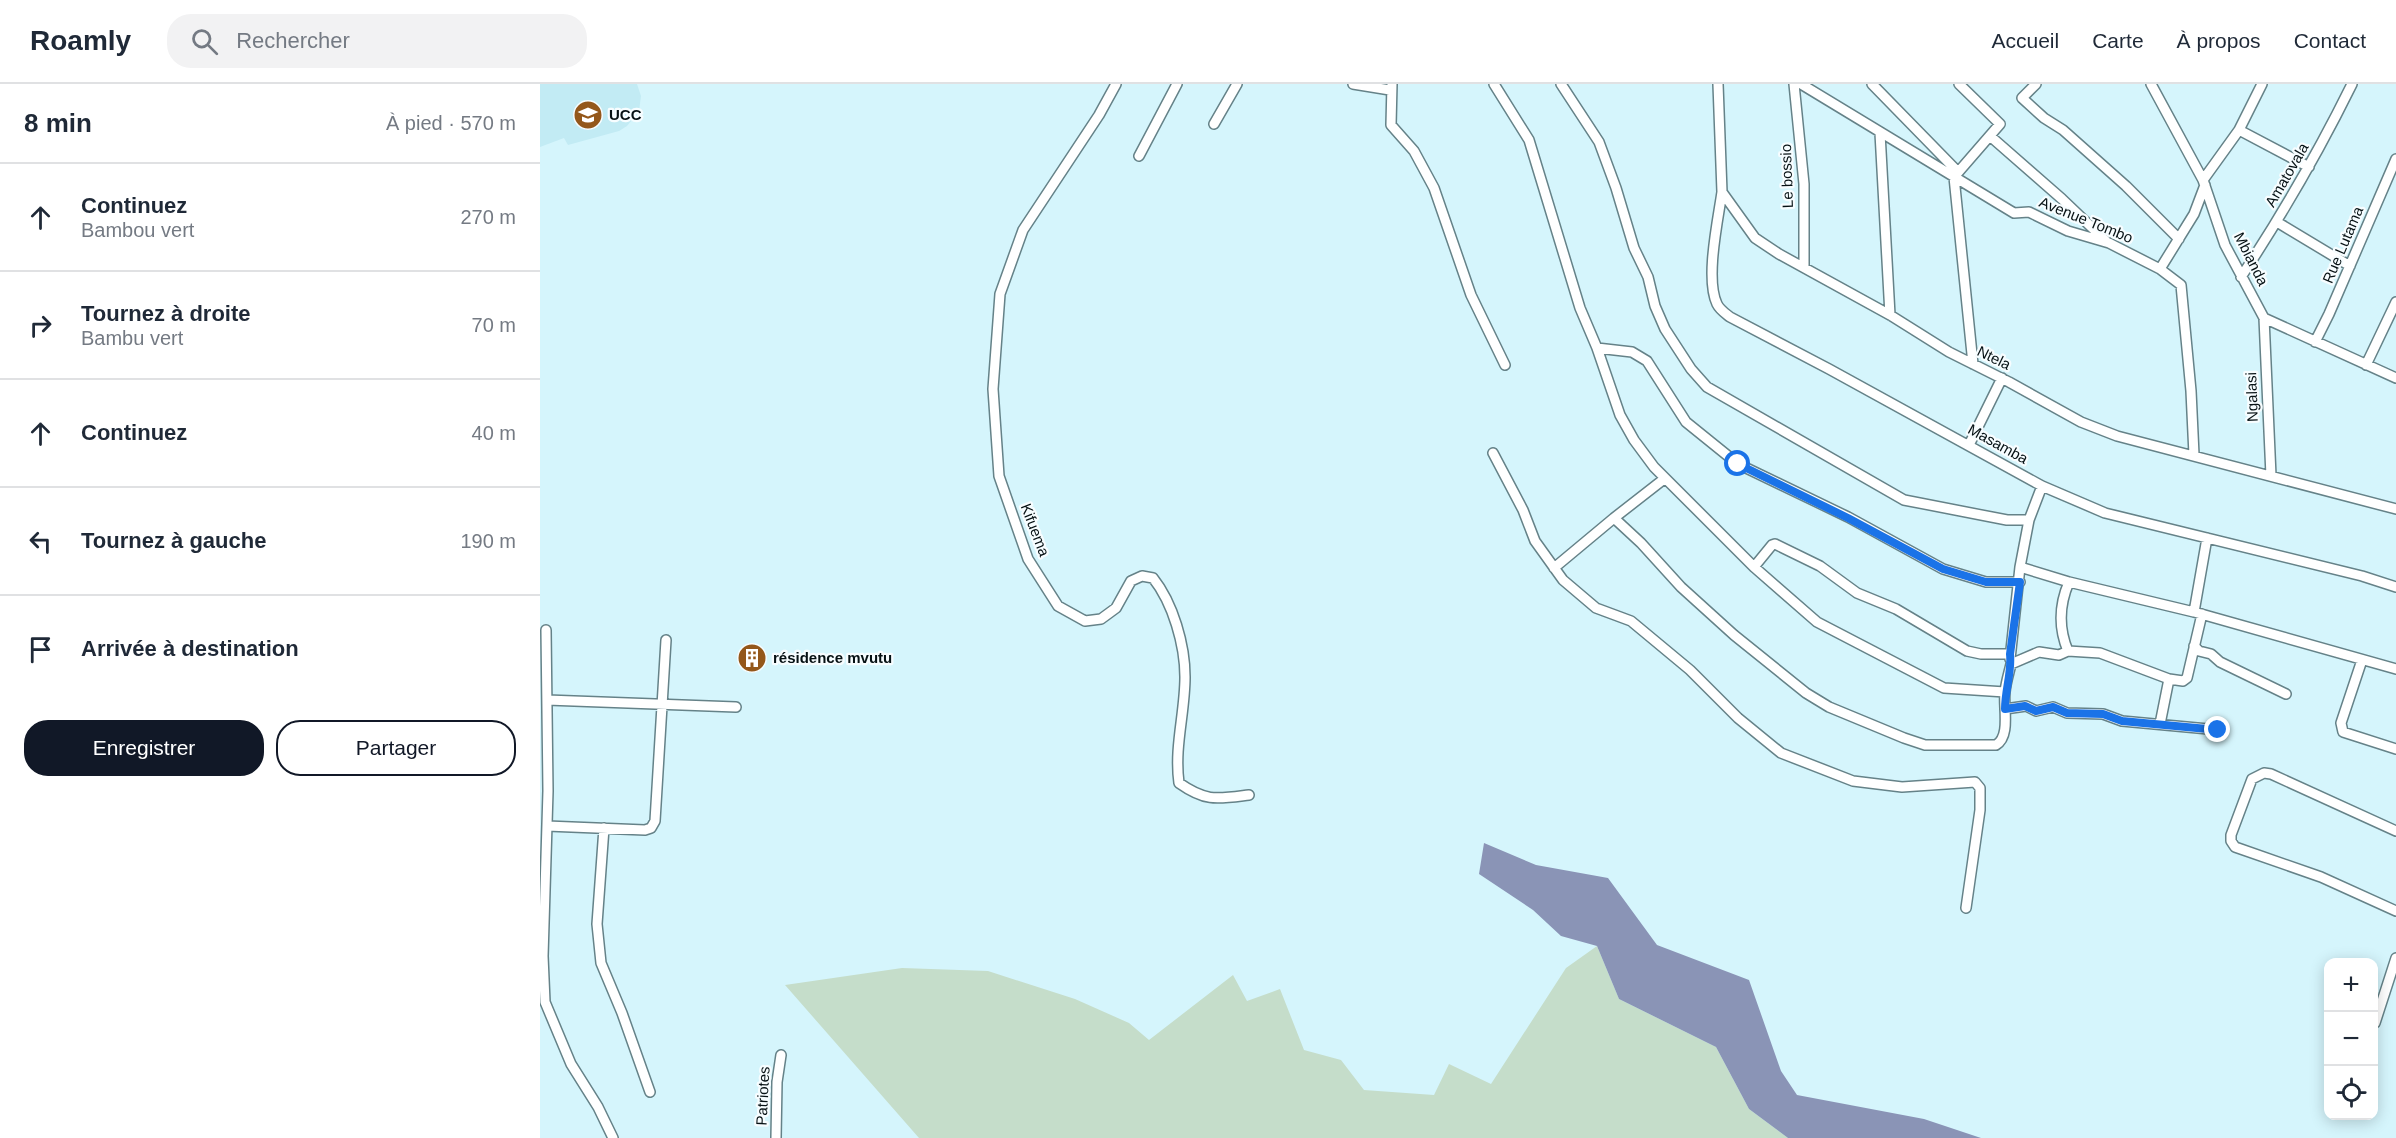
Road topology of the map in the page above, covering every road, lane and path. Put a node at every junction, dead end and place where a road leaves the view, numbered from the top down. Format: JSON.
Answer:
{"nodes":[{"id":1,"x":1116,"y":84,"type":"edge"},
{"id":2,"x":1178,"y":84,"type":"edge"},
{"id":3,"x":1237,"y":84,"type":"edge"},
{"id":4,"x":1353,"y":84,"type":"edge"},
{"id":5,"x":1494,"y":84,"type":"edge"},
{"id":6,"x":1561,"y":84,"type":"edge"},
{"id":7,"x":1718,"y":84,"type":"edge"},
{"id":8,"x":1794,"y":84,"type":"edge"},
{"id":9,"x":1801,"y":84,"type":"edge"},
{"id":10,"x":1872,"y":84,"type":"edge"},
{"id":11,"x":1959,"y":84,"type":"edge"},
{"id":12,"x":2036,"y":84,"type":"edge"},
{"id":13,"x":2151,"y":84,"type":"edge"},
{"id":14,"x":2262,"y":84,"type":"edge"},
{"id":15,"x":2352,"y":84,"type":"edge"},
{"id":16,"x":1391,"y":87,"type":"edge"},
{"id":17,"x":1214,"y":124,"type":"dead end"},
{"id":18,"x":2239,"y":130,"type":"junction"},
{"id":19,"x":1880,"y":133,"type":"junction"},
{"id":20,"x":1990,"y":136,"type":"junction"},
{"id":21,"x":1139,"y":156,"type":"dead end"},
{"id":22,"x":2396,"y":159,"type":"edge"},
{"id":23,"x":2309,"y":167,"type":"junction"},
{"id":24,"x":1956,"y":174,"type":"junction"},
{"id":25,"x":2204,"y":182,"type":"junction"},
{"id":26,"x":1722,"y":192,"type":"junction"},
{"id":27,"x":2277,"y":222,"type":"junction"},
{"id":28,"x":2179,"y":239,"type":"junction"},
{"id":29,"x":2109,"y":243,"type":"junction"},
{"id":30,"x":2350,"y":266,"type":"junction"},
{"id":31,"x":1804,"y":267,"type":"junction"},
{"id":32,"x":2160,"y":269,"type":"junction"},
{"id":33,"x":2241,"y":278,"type":"junction"},
{"id":34,"x":2396,"y":302,"type":"edge"},
{"id":35,"x":1890,"y":315,"type":"junction"},
{"id":36,"x":2264,"y":318,"type":"junction"},
{"id":37,"x":2315,"y":342,"type":"junction"},
{"id":38,"x":1597,"y":348,"type":"junction"},
{"id":39,"x":1973,"y":364,"type":"junction"},
{"id":40,"x":1504,"y":365,"type":"dead end"},
{"id":41,"x":2366,"y":365,"type":"junction"},
{"id":42,"x":2002,"y":378,"type":"junction"},
{"id":43,"x":2396,"y":378,"type":"edge"},
{"id":44,"x":1969,"y":445,"type":"junction"},
{"id":45,"x":1493,"y":453,"type":"dead end"},
{"id":46,"x":2194,"y":454,"type":"junction"},
{"id":47,"x":2271,"y":476,"type":"junction"},
{"id":48,"x":1664,"y":479,"type":"junction"},
{"id":49,"x":2042,"y":486,"type":"junction"},
{"id":50,"x":2396,"y":509,"type":"edge"},
{"id":51,"x":1614,"y":518,"type":"junction"},
{"id":52,"x":2029,"y":520,"type":"junction"},
{"id":53,"x":2207,"y":538,"type":"junction"},
{"id":54,"x":1754,"y":567,"type":"junction"},
{"id":55,"x":2020,"y":567,"type":"junction"},
{"id":56,"x":1554,"y":568,"type":"junction"},
{"id":57,"x":2020,"y":582,"type":"junction"},
{"id":58,"x":2069,"y":582,"type":"junction"},
{"id":59,"x":2396,"y":587,"type":"edge"},
{"id":60,"x":2198,"y":613,"type":"junction"},
{"id":61,"x":546,"y":630,"type":"dead end"},
{"id":62,"x":666,"y":640,"type":"dead end"},
{"id":63,"x":2194,"y":646,"type":"junction"},
{"id":64,"x":2068,"y":651,"type":"junction"},
{"id":65,"x":2010,"y":654,"type":"junction"},
{"id":66,"x":2362,"y":660,"type":"junction"},
{"id":67,"x":2011,"y":664,"type":"junction"},
{"id":68,"x":2396,"y":669,"type":"edge"},
{"id":69,"x":2169,"y":679,"type":"junction"},
{"id":70,"x":2005,"y":692,"type":"junction"},
{"id":71,"x":2286,"y":694,"type":"dead end"},
{"id":72,"x":547,"y":700,"type":"junction"},
{"id":73,"x":663,"y":705,"type":"junction"},
{"id":74,"x":736,"y":707,"type":"dead end"},
{"id":75,"x":2005,"y":709,"type":"junction"},
{"id":76,"x":2160,"y":724,"type":"junction"},
{"id":77,"x":2218,"y":730,"type":"dead end"},
{"id":78,"x":2396,"y":749,"type":"edge"},
{"id":79,"x":1249,"y":795,"type":"dead end"},
{"id":80,"x":548,"y":826,"type":"junction"},
{"id":81,"x":604,"y":828,"type":"junction"},
{"id":82,"x":2396,"y":831,"type":"edge"},
{"id":83,"x":1966,"y":908,"type":"dead end"},
{"id":84,"x":2396,"y":911,"type":"edge"},
{"id":85,"x":2396,"y":958,"type":"edge"},
{"id":86,"x":2378,"y":1014,"type":"edge"},
{"id":87,"x":781,"y":1055,"type":"dead end"},
{"id":88,"x":650,"y":1092,"type":"dead end"},
{"id":89,"x":613,"y":1138,"type":"edge"},
{"id":90,"x":776,"y":1138,"type":"edge"}],
"edges":[{"from":1,"to":79,"type":"street","name":"Kifuema"},
{"from":2,"to":21,"type":"street"},
{"from":3,"to":17,"type":"street"},
{"from":4,"to":16,"type":"street"},
{"from":5,"to":38,"type":"street"},
{"from":6,"to":52,"type":"street"},
{"from":7,"to":26,"type":"street"},
{"from":8,"to":31,"type":"street","name":"Le bossio"},
{"from":9,"to":19,"type":"street","name":"Avenue Tombo"},
{"from":10,"to":24,"type":"street"},
{"from":11,"to":20,"type":"street"},
{"from":12,"to":28,"type":"street"},
{"from":13,"to":25,"type":"street","name":"Mbianda"},
{"from":14,"to":18,"type":"street"},
{"from":15,"to":23,"type":"street","name":"Amatovala"},
{"from":16,"to":40,"type":"street"},
{"from":18,"to":23,"type":"street"},
{"from":18,"to":25,"type":"street"},
{"from":19,"to":24,"type":"street","name":"Avenue Tombo"},
{"from":19,"to":35,"type":"street"},
{"from":20,"to":24,"type":"street"},
{"from":20,"to":29,"type":"street"},
{"from":22,"to":30,"type":"street","name":"Rue Lutama"},
{"from":23,"to":27,"type":"street","name":"Amatovala"},
{"from":24,"to":29,"type":"street","name":"Avenue Tombo"},
{"from":24,"to":39,"type":"street"},
{"from":25,"to":28,"type":"street"},
{"from":25,"to":33,"type":"street","name":"Mbianda"},
{"from":26,"to":31,"type":"street","name":"Ntela"},
{"from":26,"to":44,"type":"street","name":"Masamba"},
{"from":27,"to":30,"type":"street"},
{"from":27,"to":33,"type":"street","name":"Amatovala"},
{"from":28,"to":32,"type":"street"},
{"from":29,"to":32,"type":"street","name":"Avenue Tombo"},
{"from":30,"to":37,"type":"street","name":"Rue Lutama"},
{"from":31,"to":35,"type":"street","name":"Ntela"},
{"from":32,"to":46,"type":"street","name":"Avenue Tombo"},
{"from":33,"to":36,"type":"street","name":"Mbianda"},
{"from":34,"to":41,"type":"street"},
{"from":35,"to":39,"type":"street","name":"Ntela"},
{"from":36,"to":37,"type":"street"},
{"from":36,"to":47,"type":"street","name":"Ngalasi"},
{"from":37,"to":41,"type":"street"},
{"from":38,"to":48,"type":"street"},
{"from":38,"to":57,"type":"street"},
{"from":39,"to":42,"type":"street","name":"Ntela"},
{"from":41,"to":43,"type":"street"},
{"from":42,"to":44,"type":"street"},
{"from":42,"to":46,"type":"street","name":"Ntela"},
{"from":44,"to":49,"type":"street","name":"Masamba"},
{"from":45,"to":56,"type":"street"},
{"from":46,"to":47,"type":"street","name":"Ntela"},
{"from":47,"to":50,"type":"street","name":"Ntela"},
{"from":48,"to":51,"type":"street"},
{"from":48,"to":54,"type":"street"},
{"from":49,"to":52,"type":"street"},
{"from":49,"to":53,"type":"street","name":"Masamba"},
{"from":51,"to":56,"type":"street"},
{"from":51,"to":75,"type":"street"},
{"from":52,"to":55,"type":"street"},
{"from":53,"to":59,"type":"street","name":"Masamba"},
{"from":53,"to":60,"type":"street"},
{"from":54,"to":65,"type":"street"},
{"from":54,"to":70,"type":"street"},
{"from":55,"to":57,"type":"street"},
{"from":55,"to":58,"type":"street"},
{"from":56,"to":83,"type":"street"},
{"from":57,"to":65,"type":"street"},
{"from":58,"to":60,"type":"street"},
{"from":58,"to":64,"type":"street"},
{"from":60,"to":63,"type":"street"},
{"from":60,"to":66,"type":"street"},
{"from":61,"to":72,"type":"street"},
{"from":62,"to":73,"type":"street"},
{"from":63,"to":69,"type":"street"},
{"from":63,"to":71,"type":"street"},
{"from":64,"to":67,"type":"street"},
{"from":64,"to":69,"type":"street"},
{"from":65,"to":67,"type":"street"},
{"from":66,"to":68,"type":"street"},
{"from":66,"to":78,"type":"street"},
{"from":67,"to":70,"type":"street"},
{"from":69,"to":76,"type":"street"},
{"from":70,"to":75,"type":"street"},
{"from":72,"to":73,"type":"street"},
{"from":72,"to":80,"type":"street"},
{"from":73,"to":74,"type":"street"},
{"from":73,"to":81,"type":"street"},
{"from":75,"to":76,"type":"street"},
{"from":76,"to":77,"type":"street"},
{"from":80,"to":81,"type":"street"},
{"from":80,"to":89,"type":"street"},
{"from":81,"to":88,"type":"street"},
{"from":82,"to":84,"type":"street"},
{"from":85,"to":86,"type":"street"},
{"from":87,"to":90,"type":"street","name":"Patriotes"}]}
